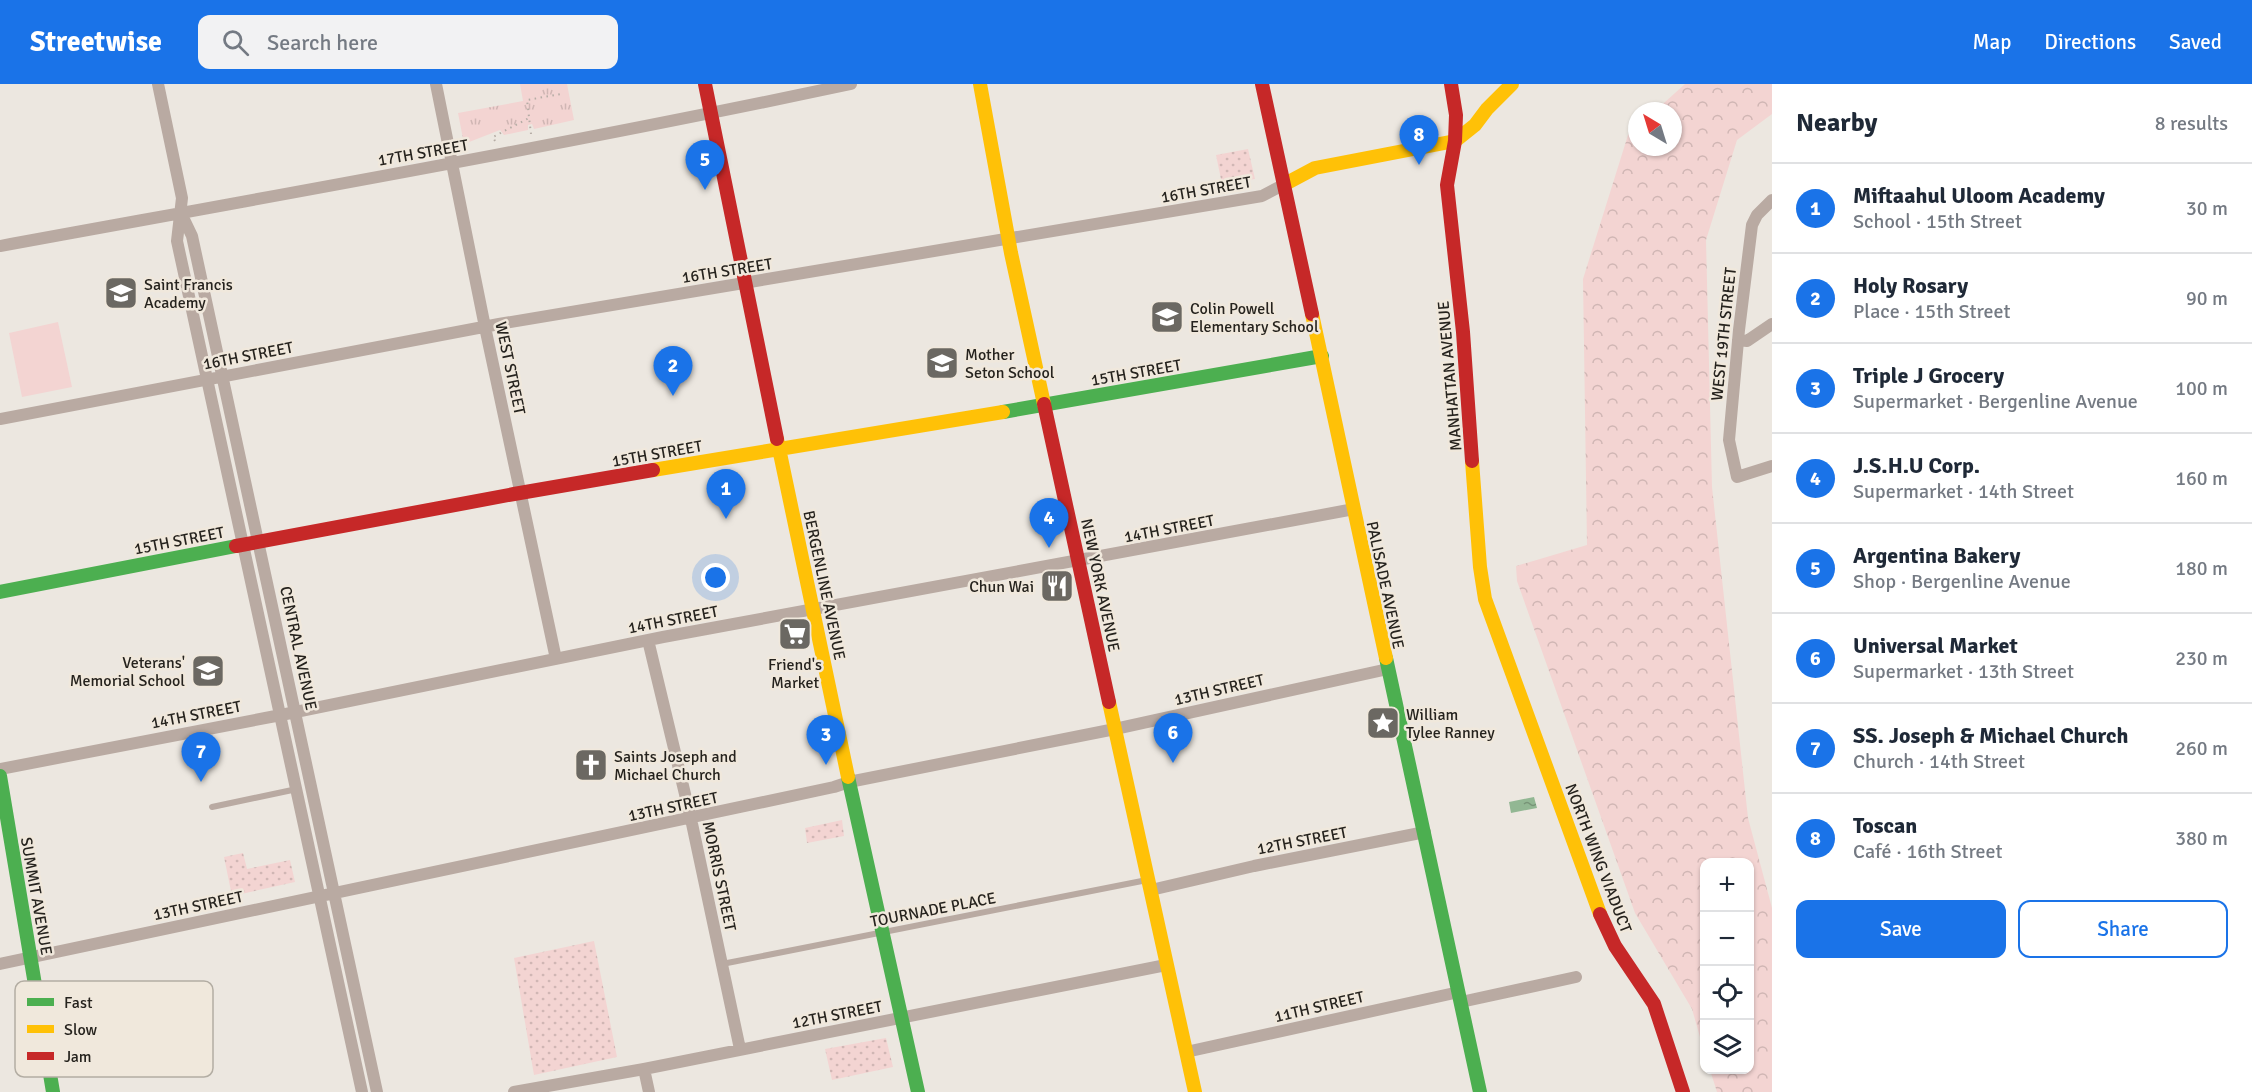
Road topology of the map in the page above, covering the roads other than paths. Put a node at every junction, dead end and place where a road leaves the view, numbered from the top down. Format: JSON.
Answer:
{"nodes":[{"id":1,"x":158,"y":84,"type":"edge"},
{"id":2,"x":436,"y":84,"type":"edge"},
{"id":3,"x":705,"y":84,"type":"edge"},
{"id":4,"x":851,"y":84,"type":"edge"},
{"id":5,"x":980,"y":84,"type":"edge"},
{"id":6,"x":1262,"y":84,"type":"edge"},
{"id":7,"x":1451,"y":84,"type":"edge"},
{"id":8,"x":1512,"y":84,"type":"edge"},
{"id":9,"x":712,"y":114,"type":"junction"},
{"id":10,"x":1455,"y":141,"type":"junction"},
{"id":11,"x":451,"y":164,"type":"junction"},
{"id":12,"x":1285,"y":184,"type":"junction"},
{"id":13,"x":1772,"y":201,"type":"edge"},
{"id":14,"x":181,"y":213,"type":"junction"},
{"id":15,"x":1009,"y":239,"type":"junction"},
{"id":16,"x":0,"y":246,"type":"edge"},
{"id":17,"x":745,"y":283,"type":"junction"},
{"id":18,"x":1772,"y":324,"type":"edge"},
{"id":19,"x":485,"y":327,"type":"junction"},
{"id":20,"x":1738,"y":340,"type":"junction"},
{"id":21,"x":1322,"y":356,"type":"junction"},
{"id":22,"x":221,"y":377,"type":"junction"},
{"id":23,"x":206,"y":380,"type":"junction"},
{"id":24,"x":1046,"y":406,"type":"junction"},
{"id":25,"x":0,"y":419,"type":"edge"},
{"id":26,"x":779,"y":449,"type":"junction"},
{"id":27,"x":1772,"y":466,"type":"edge"},
{"id":28,"x":521,"y":494,"type":"junction"},
{"id":29,"x":1354,"y":509,"type":"junction"},
{"id":30,"x":260,"y":542,"type":"junction"},
{"id":31,"x":245,"y":545,"type":"junction"},
{"id":32,"x":1079,"y":561,"type":"junction"},
{"id":33,"x":0,"y":592,"type":"edge"},
{"id":34,"x":813,"y":610,"type":"junction"},
{"id":35,"x":648,"y":640,"type":"junction"},
{"id":36,"x":556,"y":659,"type":"junction"},
{"id":37,"x":1508,"y":663,"type":"joint"},
{"id":38,"x":1388,"y":669,"type":"junction"},
{"id":39,"x":296,"y":712,"type":"junction"},
{"id":40,"x":281,"y":715,"type":"junction"},
{"id":41,"x":1115,"y":729,"type":"junction"},
{"id":42,"x":0,"y":769,"type":"edge"},
{"id":43,"x":0,"y":776,"type":"edge"},
{"id":44,"x":849,"y":782,"type":"junction"},
{"id":45,"x":297,"y":789,"type":"junction"},
{"id":46,"x":212,"y":807,"type":"dead end"},
{"id":47,"x":691,"y":819,"type":"junction"},
{"id":48,"x":1425,"y":832,"type":"junction"},
{"id":49,"x":1149,"y":885,"type":"junction"},
{"id":50,"x":335,"y":892,"type":"junction"},
{"id":51,"x":320,"y":896,"type":"junction"},
{"id":52,"x":884,"y":933,"type":"junction"},
{"id":53,"x":31,"y":957,"type":"junction"},
{"id":54,"x":0,"y":964,"type":"edge"},
{"id":55,"x":722,"y":964,"type":"junction"},
{"id":56,"x":1166,"y":965,"type":"junction"},
{"id":57,"x":1576,"y":977,"type":"dead end"},
{"id":58,"x":35,"y":981,"type":"edge"},
{"id":59,"x":1460,"y":997,"type":"junction"},
{"id":60,"x":902,"y":1018,"type":"junction"},
{"id":61,"x":740,"y":1049,"type":"junction"},
{"id":62,"x":1186,"y":1052,"type":"junction"},
{"id":63,"x":645,"y":1069,"type":"junction"},
{"id":64,"x":51,"y":1077,"type":"edge"},
{"id":65,"x":53,"y":1092,"type":"edge"},
{"id":66,"x":362,"y":1092,"type":"edge"},
{"id":67,"x":377,"y":1092,"type":"edge"},
{"id":68,"x":514,"y":1092,"type":"edge"},
{"id":69,"x":649,"y":1092,"type":"edge"},
{"id":70,"x":918,"y":1092,"type":"edge"},
{"id":71,"x":1195,"y":1092,"type":"edge"},
{"id":72,"x":1480,"y":1092,"type":"edge"},
{"id":73,"x":1683,"y":1092,"type":"edge"}],
"edges":[{"from":1,"to":14,"type":"street","name":"CENTRAL AVENUE"},
{"from":2,"to":11,"type":"street","name":"WEST STREET"},
{"from":3,"to":9,"type":"street","name":"BERGENLINE AVENUE"},
{"from":4,"to":9,"type":"street","name":"17TH STREET"},
{"from":5,"to":15,"type":"street","name":"NEW YORK AVENUE"},
{"from":6,"to":12,"type":"street","name":"PALISADE AVENUE"},
{"from":7,"to":10,"type":"street","name":"MANHATTAN AVENUE"},
{"from":8,"to":10,"type":"street"},
{"from":9,"to":11,"type":"street","name":"17TH STREET"},
{"from":9,"to":17,"type":"street","name":"BERGENLINE AVENUE"},
{"from":10,"to":12,"type":"street","name":"16TH STREET"},
{"from":10,"to":37,"type":"street","name":"MANHATTAN AVENUE"},
{"from":11,"to":14,"type":"street","name":"17TH STREET"},
{"from":11,"to":19,"type":"street","name":"WEST STREET"},
{"from":12,"to":15,"type":"street","name":"16TH STREET"},
{"from":12,"to":21,"type":"street","name":"PALISADE AVENUE"},
{"from":13,"to":20,"type":"street","name":"WEST 19TH STREET"},
{"from":14,"to":16,"type":"street","name":"17TH STREET"},
{"from":14,"to":22,"type":"street","name":"CENTRAL AVENUE"},
{"from":14,"to":23,"type":"street","name":"CENTRAL AVENUE"},
{"from":15,"to":17,"type":"street","name":"16TH STREET"},
{"from":15,"to":24,"type":"street","name":"NEW YORK AVENUE"},
{"from":17,"to":19,"type":"street","name":"16TH STREET"},
{"from":17,"to":26,"type":"street","name":"BERGENLINE AVENUE"},
{"from":18,"to":20,"type":"street"},
{"from":19,"to":22,"type":"street","name":"16TH STREET"},
{"from":19,"to":28,"type":"street","name":"WEST STREET"},
{"from":20,"to":27,"type":"street","name":"WEST 19TH STREET"},
{"from":21,"to":24,"type":"street","name":"15TH STREET"},
{"from":21,"to":29,"type":"street","name":"PALISADE AVENUE"},
{"from":22,"to":23,"type":"street","name":"16TH STREET"},
{"from":22,"to":30,"type":"street","name":"CENTRAL AVENUE"},
{"from":23,"to":25,"type":"street","name":"16TH STREET"},
{"from":23,"to":31,"type":"street","name":"CENTRAL AVENUE"},
{"from":24,"to":26,"type":"street","name":"15TH STREET"},
{"from":24,"to":32,"type":"street","name":"NEW YORK AVENUE"},
{"from":26,"to":28,"type":"street","name":"15TH STREET"},
{"from":26,"to":34,"type":"street","name":"BERGENLINE AVENUE"},
{"from":28,"to":30,"type":"street","name":"15TH STREET"},
{"from":28,"to":36,"type":"street","name":"WEST STREET"},
{"from":29,"to":32,"type":"street","name":"14TH STREET"},
{"from":29,"to":38,"type":"street","name":"PALISADE AVENUE"},
{"from":30,"to":31,"type":"street","name":"15TH STREET"},
{"from":30,"to":39,"type":"street","name":"CENTRAL AVENUE"},
{"from":31,"to":33,"type":"street","name":"15TH STREET"},
{"from":31,"to":40,"type":"street","name":"CENTRAL AVENUE"},
{"from":32,"to":34,"type":"street","name":"14TH STREET"},
{"from":32,"to":41,"type":"street","name":"NEW YORK AVENUE"},
{"from":34,"to":35,"type":"street","name":"14TH STREET"},
{"from":34,"to":44,"type":"street","name":"BERGENLINE AVENUE"},
{"from":35,"to":36,"type":"street","name":"14TH STREET"},
{"from":35,"to":47,"type":"street","name":"MORRIS STREET"},
{"from":36,"to":39,"type":"street","name":"14TH STREET"},
{"from":37,"to":73,"type":"street","name":"NORTH WING VIADUCT"},
{"from":38,"to":41,"type":"street","name":"13TH STREET"},
{"from":38,"to":48,"type":"street","name":"PALISADE AVENUE"},
{"from":39,"to":40,"type":"street","name":"14TH STREET"},
{"from":39,"to":50,"type":"street","name":"CENTRAL AVENUE"},
{"from":40,"to":42,"type":"street","name":"14TH STREET"},
{"from":40,"to":45,"type":"street","name":"CENTRAL AVENUE"},
{"from":41,"to":44,"type":"street","name":"13TH STREET"},
{"from":41,"to":49,"type":"street","name":"NEW YORK AVENUE"},
{"from":43,"to":53,"type":"street","name":"SUMMIT AVENUE"},
{"from":44,"to":47,"type":"street","name":"13TH STREET"},
{"from":44,"to":52,"type":"street","name":"BERGENLINE AVENUE"},
{"from":45,"to":46,"type":"lane"},
{"from":45,"to":51,"type":"street","name":"CENTRAL AVENUE"},
{"from":47,"to":50,"type":"street","name":"13TH STREET"},
{"from":47,"to":55,"type":"street","name":"MORRIS STREET"},
{"from":48,"to":49,"type":"street","name":"12TH STREET"},
{"from":48,"to":59,"type":"street","name":"PALISADE AVENUE"},
{"from":49,"to":52,"type":"lane","name":"TOURNADE PLACE"},
{"from":49,"to":56,"type":"street","name":"NEW YORK AVENUE"},
{"from":50,"to":51,"type":"street","name":"13TH STREET"},
{"from":50,"to":67,"type":"street","name":"CENTRAL AVENUE"},
{"from":51,"to":53,"type":"street","name":"13TH STREET"},
{"from":51,"to":66,"type":"street","name":"CENTRAL AVENUE"},
{"from":52,"to":55,"type":"lane","name":"TOURNADE PLACE"},
{"from":52,"to":60,"type":"street","name":"BERGENLINE AVENUE"},
{"from":53,"to":54,"type":"street","name":"13TH STREET"},
{"from":53,"to":58,"type":"street","name":"SUMMIT AVENUE"},
{"from":55,"to":61,"type":"street","name":"MORRIS STREET"},
{"from":56,"to":60,"type":"street","name":"12TH STREET"},
{"from":56,"to":62,"type":"street","name":"NEW YORK AVENUE"},
{"from":57,"to":59,"type":"street","name":"11TH STREET"},
{"from":59,"to":62,"type":"street","name":"11TH STREET"},
{"from":59,"to":72,"type":"street","name":"PALISADE AVENUE"},
{"from":60,"to":61,"type":"street","name":"12TH STREET"},
{"from":60,"to":70,"type":"street","name":"BERGENLINE AVENUE"},
{"from":61,"to":63,"type":"street","name":"12TH STREET"},
{"from":62,"to":71,"type":"street","name":"NEW YORK AVENUE"},
{"from":63,"to":68,"type":"street","name":"12TH STREET"},
{"from":63,"to":69,"type":"street"},
{"from":64,"to":65,"type":"street","name":"SUMMIT AVENUE"}]}
